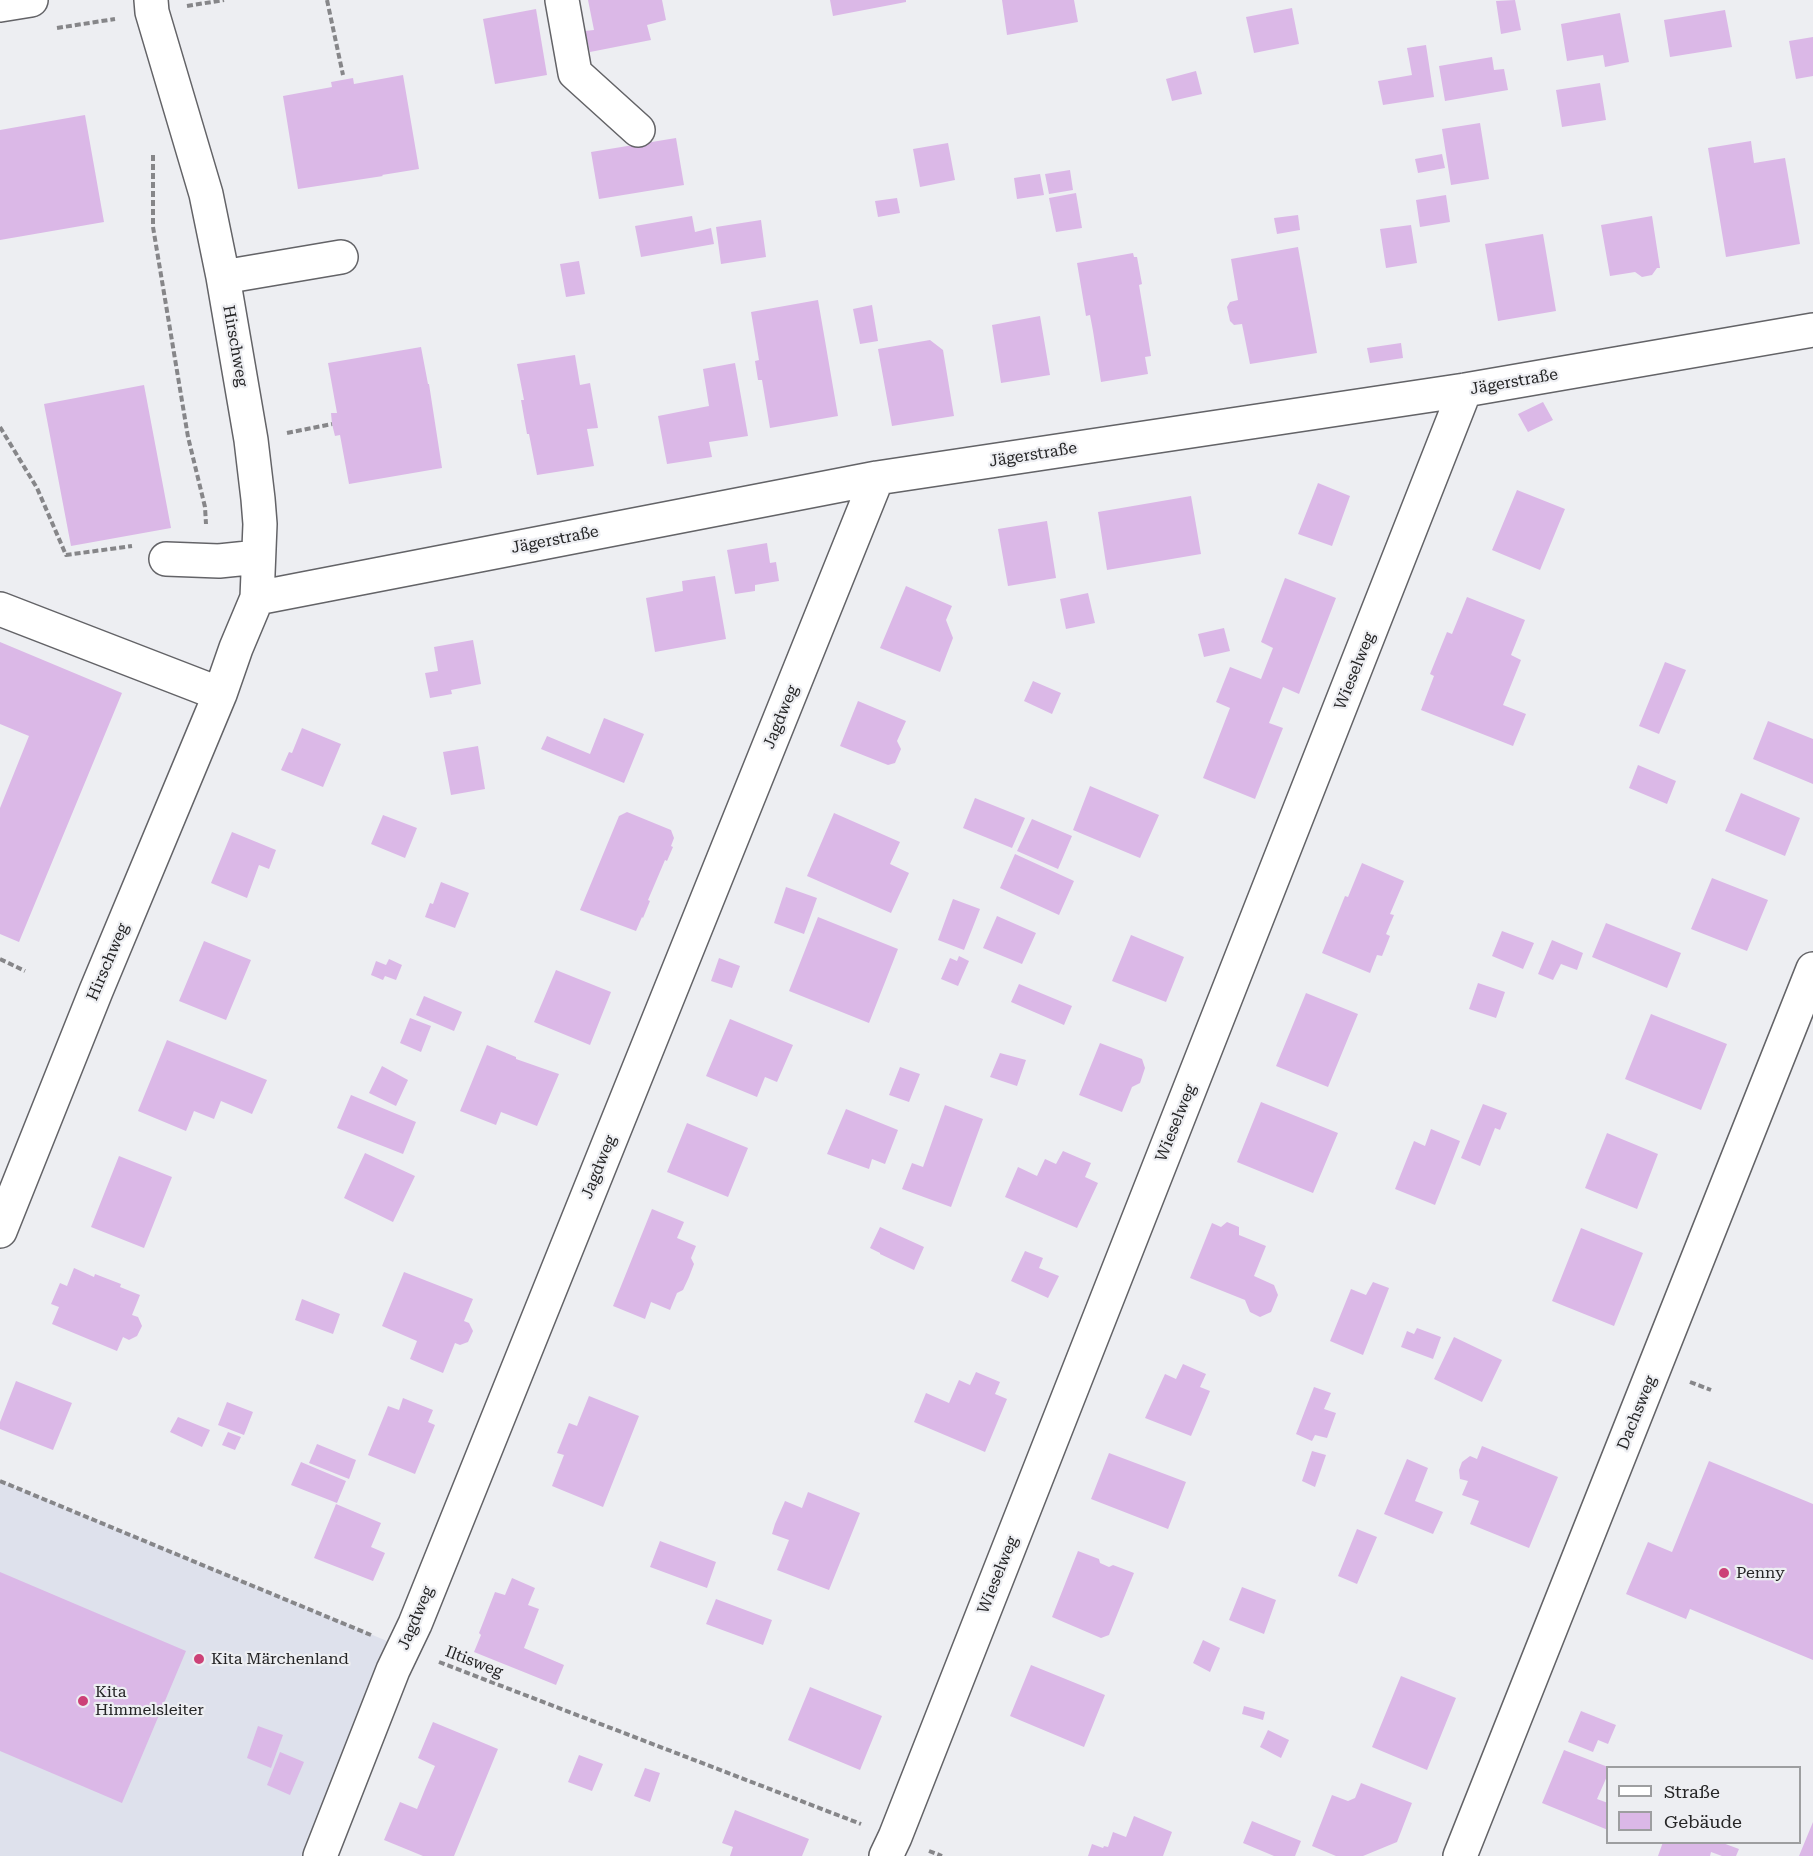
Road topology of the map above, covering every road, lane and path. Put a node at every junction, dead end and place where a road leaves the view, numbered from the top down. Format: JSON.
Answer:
{"nodes":[{"id":1,"x":31,"y":0,"type":"edge"},
{"id":2,"x":224,"y":0,"type":"edge"},
{"id":3,"x":327,"y":0,"type":"edge"},
{"id":4,"x":562,"y":0,"type":"edge"},
{"id":5,"x":0,"y":5,"type":"edge"},
{"id":6,"x":151,"y":6,"type":"edge"},
{"id":7,"x":111,"y":20,"type":"junction"},
{"id":8,"x":55,"y":28,"type":"dead end"},
{"id":9,"x":117,"y":28,"type":"dead end"},
{"id":10,"x":343,"y":75,"type":"dead end"},
{"id":11,"x":638,"y":130,"type":"dead end"},
{"id":12,"x":153,"y":153,"type":"dead end"},
{"id":13,"x":341,"y":257,"type":"dead end"},
{"id":14,"x":223,"y":277,"type":"junction"},
{"id":15,"x":1813,"y":330,"type":"edge"},
{"id":16,"x":1465,"y":390,"type":"junction"},
{"id":17,"x":332,"y":424,"type":"dead end"},
{"id":18,"x":0,"y":427,"type":"edge"},
{"id":19,"x":251,"y":440,"type":"junction"},
{"id":20,"x":877,"y":478,"type":"junction"},
{"id":21,"x":136,"y":546,"type":"dead end"},
{"id":22,"x":258,"y":557,"type":"junction"},
{"id":23,"x":166,"y":559,"type":"dead end"},
{"id":24,"x":219,"y":561,"type":"junction"},
{"id":25,"x":257,"y":598,"type":"junction"},
{"id":26,"x":0,"y":609,"type":"edge"},
{"id":27,"x":220,"y":694,"type":"junction"},
{"id":28,"x":0,"y":959,"type":"edge"},
{"id":29,"x":1813,"y":969,"type":"edge"},
{"id":30,"x":25,"y":971,"type":"dead end"},
{"id":31,"x":0,"y":1231,"type":"edge"},
{"id":32,"x":0,"y":1481,"type":"edge"},
{"id":33,"x":404,"y":1648,"type":"junction"},
{"id":34,"x":891,"y":1847,"type":"edge"},
{"id":35,"x":320,"y":1856,"type":"edge"},
{"id":36,"x":942,"y":1856,"type":"edge"},
{"id":37,"x":1460,"y":1856,"type":"edge"}],
"edges":[{"from":1,"to":5,"type":"street"},
{"from":2,"to":6,"type":"path"},
{"from":3,"to":10,"type":"path"},
{"from":4,"to":11,"type":"street"},
{"from":6,"to":7,"type":"path"},
{"from":6,"to":14,"type":"street","name":"Hirschweg"},
{"from":7,"to":8,"type":"path"},
{"from":7,"to":9,"type":"path"},
{"from":12,"to":24,"type":"path"},
{"from":13,"to":14,"type":"street"},
{"from":14,"to":19,"type":"street","name":"Hirschweg"},
{"from":15,"to":16,"type":"street","name":"Jägerstraße"},
{"from":16,"to":20,"type":"street","name":"Jägerstraße"},
{"from":16,"to":34,"type":"street","name":"Wieselweg"},
{"from":17,"to":19,"type":"path"},
{"from":18,"to":21,"type":"path"},
{"from":19,"to":22,"type":"street","name":"Hirschweg"},
{"from":20,"to":25,"type":"street","name":"Jägerstraße"},
{"from":20,"to":33,"type":"street","name":"Jagdweg"},
{"from":22,"to":24,"type":"street"},
{"from":22,"to":25,"type":"street","name":"Hirschweg"},
{"from":23,"to":24,"type":"street"},
{"from":25,"to":27,"type":"street","name":"Hirschweg"},
{"from":26,"to":27,"type":"street"},
{"from":27,"to":31,"type":"street","name":"Hirschweg"},
{"from":28,"to":30,"type":"path"},
{"from":29,"to":37,"type":"street","name":"Dachsweg"},
{"from":32,"to":33,"type":"path","name":"Iltisweg"},
{"from":33,"to":34,"type":"path","name":"Iltisweg"},
{"from":33,"to":35,"type":"street","name":"Jagdweg"},
{"from":34,"to":36,"type":"path","name":"Iltisweg"}]}
